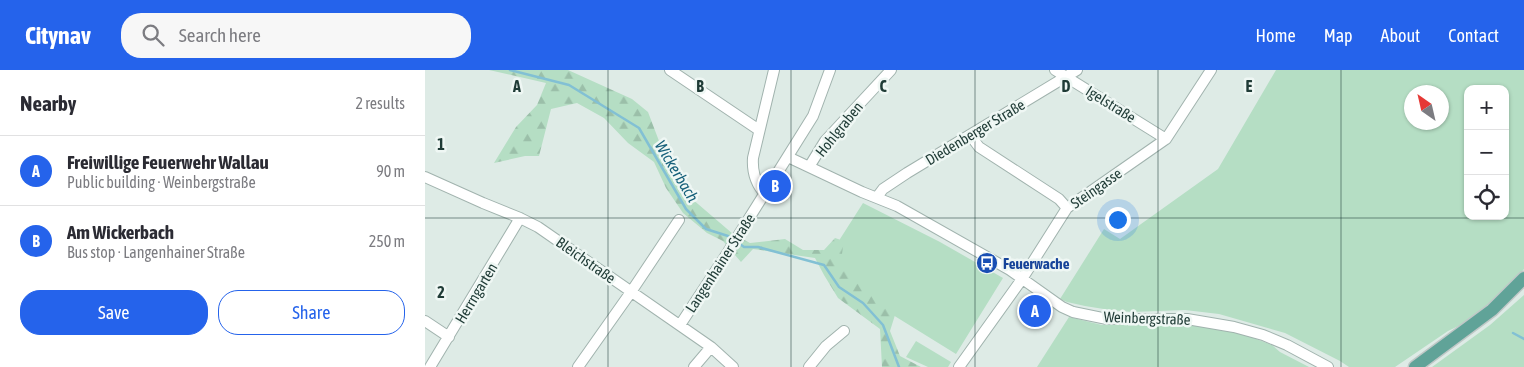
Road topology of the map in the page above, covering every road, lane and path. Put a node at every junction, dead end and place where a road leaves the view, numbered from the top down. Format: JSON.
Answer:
{"nodes":[{"id":1,"x":670,"y":70,"type":"edge"},
{"id":2,"x":774,"y":70,"type":"edge"},
{"id":3,"x":830,"y":70,"type":"edge"},
{"id":4,"x":891,"y":70,"type":"edge"},
{"id":5,"x":1055,"y":70,"type":"edge"},
{"id":6,"x":1077,"y":70,"type":"edge"},
{"id":7,"x":1211,"y":70,"type":"edge"},
{"id":8,"x":1066,"y":77,"type":"junction"},
{"id":9,"x":759,"y":130,"type":"junction"},
{"id":10,"x":970,"y":135,"type":"junction"},
{"id":11,"x":1167,"y":139,"type":"junction"},
{"id":12,"x":789,"y":157,"type":"junction"},
{"id":13,"x":809,"y":167,"type":"junction"},
{"id":14,"x":425,"y":177,"type":"edge"},
{"id":15,"x":765,"y":194,"type":"junction"},
{"id":16,"x":877,"y":197,"type":"junction"},
{"id":17,"x":1067,"y":208,"type":"junction"},
{"id":18,"x":520,"y":218,"type":"junction"},
{"id":19,"x":679,"y":220,"type":"dead end"},
{"id":20,"x":1524,"y":278,"type":"edge"},
{"id":21,"x":1022,"y":280,"type":"junction"},
{"id":22,"x":631,"y":292,"type":"junction"},
{"id":23,"x":425,"y":321,"type":"edge"},
{"id":24,"x":680,"y":325,"type":"junction"},
{"id":25,"x":844,"y":331,"type":"dead end"},
{"id":26,"x":449,"y":337,"type":"junction"},
{"id":27,"x":711,"y":347,"type":"junction"},
{"id":28,"x":430,"y":367,"type":"edge"},
{"id":29,"x":578,"y":367,"type":"edge"},
{"id":30,"x":694,"y":367,"type":"edge"},
{"id":31,"x":733,"y":367,"type":"edge"},
{"id":32,"x":809,"y":367,"type":"edge"},
{"id":33,"x":959,"y":367,"type":"edge"},
{"id":34,"x":1328,"y":367,"type":"edge"},
{"id":35,"x":1415,"y":367,"type":"edge"}],
"edges":[{"from":1,"to":9,"type":"street"},
{"from":2,"to":9,"type":"street"},
{"from":3,"to":12,"type":"street","name":"Langenhainer Straße"},
{"from":4,"to":13,"type":"street","name":"Hohlgraben"},
{"from":5,"to":8,"type":"street","name":"Igelstraße"},
{"from":6,"to":8,"type":"street","name":"Diedenberger Straße"},
{"from":7,"to":11,"type":"street","name":"Steingasse"},
{"from":8,"to":10,"type":"street","name":"Diedenberger Straße"},
{"from":8,"to":11,"type":"street","name":"Igelstraße"},
{"from":9,"to":15,"type":"street"},
{"from":10,"to":16,"type":"street","name":"Diedenberger Straße"},
{"from":10,"to":17,"type":"street"},
{"from":11,"to":17,"type":"street","name":"Steingasse"},
{"from":12,"to":13,"type":"street","name":"Weinbergstraße"},
{"from":12,"to":15,"type":"street","name":"Langenhainer Straße"},
{"from":13,"to":16,"type":"street","name":"Weinbergstraße"},
{"from":14,"to":18,"type":"street","name":"Bleichstraße"},
{"from":15,"to":24,"type":"street","name":"Langenhainer Straße"},
{"from":16,"to":21,"type":"street","name":"Weinbergstraße"},
{"from":17,"to":21,"type":"street","name":"Steingasse"},
{"from":18,"to":22,"type":"street","name":"Bleichstraße"},
{"from":18,"to":26,"type":"street","name":"Herrngarten"},
{"from":19,"to":22,"type":"street"},
{"from":20,"to":35,"type":"main road"},
{"from":21,"to":33,"type":"street","name":"Steingasse"},
{"from":21,"to":34,"type":"street","name":"Weinbergstraße"},
{"from":22,"to":24,"type":"street","name":"Bleichstraße"},
{"from":22,"to":29,"type":"street"},
{"from":23,"to":26,"type":"street"},
{"from":24,"to":27,"type":"street","name":"Bleichstraße"},
{"from":25,"to":32,"type":"street"},
{"from":26,"to":28,"type":"street","name":"Herrngarten"},
{"from":27,"to":30,"type":"street"},
{"from":27,"to":31,"type":"street","name":"Bleichstraße"}]}
